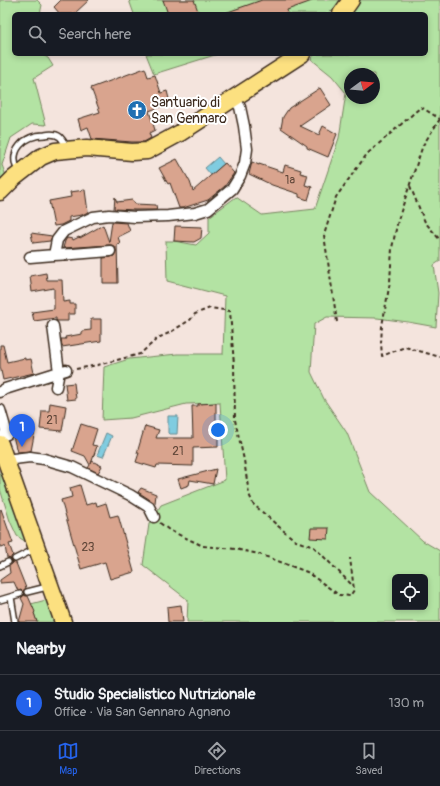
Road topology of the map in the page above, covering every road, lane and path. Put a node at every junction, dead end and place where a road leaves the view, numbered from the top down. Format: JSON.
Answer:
{"nodes":[{"id":1,"x":351,"y":0,"type":"edge"},
{"id":2,"x":342,"y":12,"type":"edge"},
{"id":3,"x":299,"y":56,"type":"edge"},
{"id":4,"x":234,"y":98,"type":"junction"},
{"id":5,"x":440,"y":119,"type":"edge"},
{"id":6,"x":69,"y":150,"type":"junction"},
{"id":7,"x":20,"y":174,"type":"junction"},
{"id":8,"x":410,"y":186,"type":"junction"},
{"id":9,"x":0,"y":192,"type":"edge"},
{"id":10,"x":440,"y":240,"type":"edge"},
{"id":11,"x":110,"y":251,"type":"dead end"},
{"id":12,"x":54,"y":255,"type":"junction"},
{"id":13,"x":30,"y":257,"type":"dead end"},
{"id":14,"x":337,"y":322,"type":"dead end"},
{"id":15,"x":53,"y":326,"type":"dead end"},
{"id":16,"x":440,"y":357,"type":"edge"},
{"id":17,"x":63,"y":371,"type":"junction"},
{"id":18,"x":56,"y":386,"type":"dead end"},
{"id":19,"x":0,"y":392,"type":"edge"},
{"id":20,"x":0,"y":410,"type":"edge"},
{"id":21,"x":0,"y":436,"type":"edge"},
{"id":22,"x":0,"y":444,"type":"edge"},
{"id":23,"x":5,"y":460,"type":"junction"},
{"id":24,"x":154,"y":516,"type":"joint"},
{"id":25,"x":36,"y":548,"type":"junction"},
{"id":26,"x":350,"y":558,"type":"dead end"},
{"id":27,"x":15,"y":559,"type":"dead end"},
{"id":28,"x":8,"y":562,"type":"dead end"},
{"id":29,"x":0,"y":566,"type":"edge"},
{"id":30,"x":50,"y":586,"type":"junction"},
{"id":31,"x":354,"y":587,"type":"junction"},
{"id":32,"x":27,"y":592,"type":"dead end"},
{"id":33,"x":20,"y":594,"type":"dead end"},
{"id":34,"x":11,"y":597,"type":"junction"},
{"id":35,"x":0,"y":600,"type":"edge"},
{"id":36,"x":15,"y":622,"type":"edge"},
{"id":37,"x":63,"y":622,"type":"edge"}],
"edges":[{"from":1,"to":2,"type":"main road"},
{"from":3,"to":4,"type":"main road"},
{"from":4,"to":6,"type":"main road"},
{"from":4,"to":12,"type":"street"},
{"from":5,"to":8,"type":"path"},
{"from":5,"to":14,"type":"path"},
{"from":6,"to":7,"type":"main road"},
{"from":6,"to":7,"type":"lane"},
{"from":7,"to":9,"type":"main road"},
{"from":8,"to":10,"type":"path"},
{"from":8,"to":16,"type":"path"},
{"from":11,"to":12,"type":"street"},
{"from":12,"to":13,"type":"street"},
{"from":15,"to":17,"type":"street"},
{"from":17,"to":18,"type":"street"},
{"from":17,"to":19,"type":"street"},
{"from":17,"to":31,"type":"path"},
{"from":20,"to":21,"type":"street"},
{"from":22,"to":23,"type":"main road"},
{"from":23,"to":24,"type":"street"},
{"from":23,"to":25,"type":"main road"},
{"from":24,"to":31,"type":"path"},
{"from":25,"to":27,"type":"lane"},
{"from":25,"to":30,"type":"main road"},
{"from":26,"to":31,"type":"path"},
{"from":28,"to":29,"type":"lane"},
{"from":30,"to":32,"type":"lane"},
{"from":30,"to":37,"type":"main road"},
{"from":33,"to":34,"type":"lane"},
{"from":34,"to":35,"type":"lane"},
{"from":34,"to":36,"type":"lane"}]}
